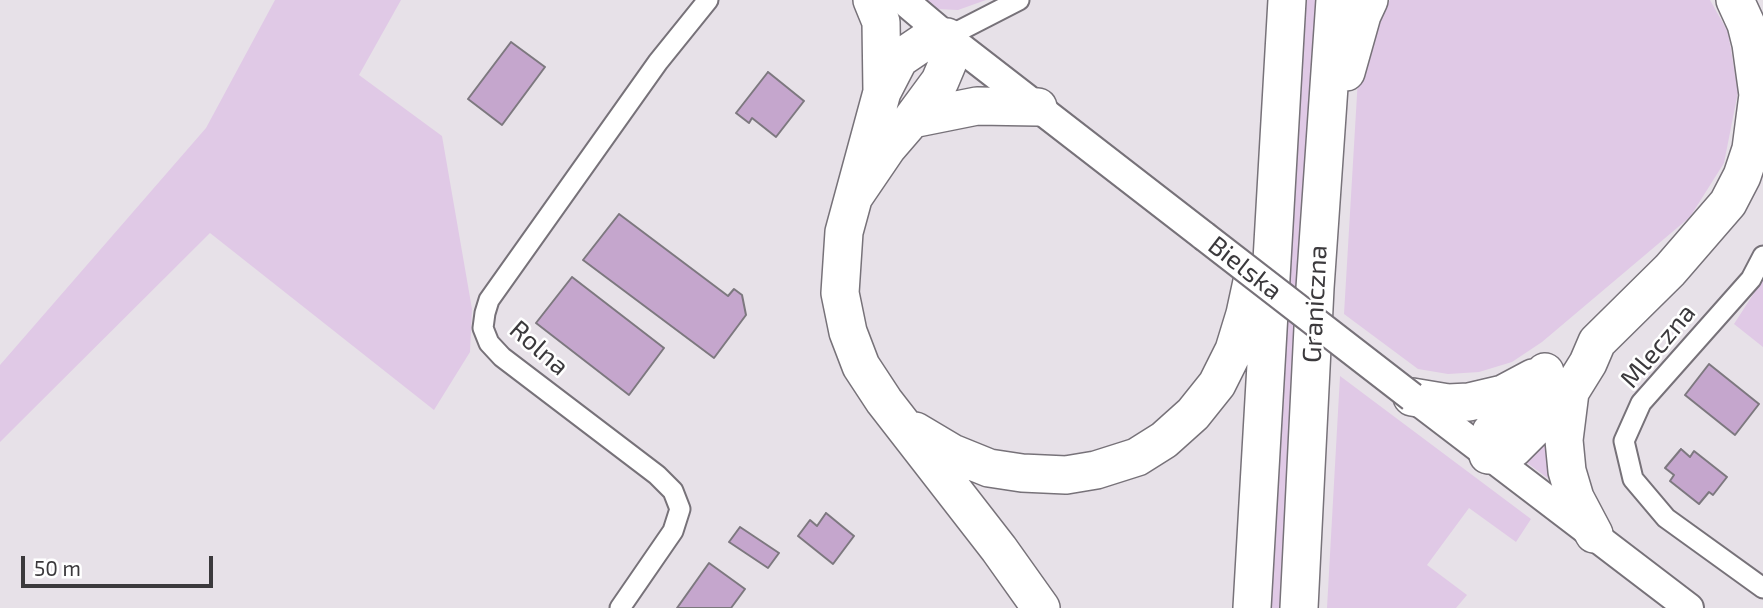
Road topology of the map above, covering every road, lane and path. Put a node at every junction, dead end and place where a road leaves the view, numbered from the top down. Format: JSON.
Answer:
{"nodes":[{"id":1,"x":708,"y":0,"type":"edge"},
{"id":2,"x":872,"y":0,"type":"edge"},
{"id":3,"x":903,"y":0,"type":"edge"},
{"id":4,"x":1019,"y":0,"type":"edge"},
{"id":5,"x":1287,"y":0,"type":"edge"},
{"id":6,"x":1335,"y":0,"type":"edge"},
{"id":7,"x":1369,"y":0,"type":"edge"},
{"id":8,"x":1735,"y":0,"type":"edge"},
{"id":9,"x":947,"y":37,"type":"junction"},
{"id":10,"x":882,"y":92,"type":"junction"},
{"id":11,"x":1038,"y":107,"type":"junction"},
{"id":12,"x":912,"y":119,"type":"junction"},
{"id":13,"x":1322,"y":172,"type":"junction"},
{"id":14,"x":1275,"y":176,"type":"junction"},
{"id":15,"x":855,"y":195,"type":"junction"},
{"id":16,"x":1763,"y":256,"type":"edge"},
{"id":17,"x":1557,"y":382,"type":"junction"},
{"id":18,"x":1412,"y":397,"type":"junction"},
{"id":19,"x":903,"y":424,"type":"junction"},
{"id":20,"x":1488,"y":455,"type":"junction"},
{"id":21,"x":1594,"y":534,"type":"junction"},
{"id":22,"x":1763,"y":587,"type":"edge"},
{"id":23,"x":620,"y":608,"type":"edge"},
{"id":24,"x":1041,"y":608,"type":"edge"},
{"id":25,"x":1252,"y":608,"type":"edge"},
{"id":26,"x":1299,"y":608,"type":"edge"},
{"id":27,"x":1689,"y":608,"type":"edge"}],
"edges":[{"from":1,"to":23,"type":"street","name":"Rolna"},
{"from":2,"to":10,"type":"highway"},
{"from":3,"to":9,"type":"main road","name":"Bielska"},
{"from":4,"to":9,"type":"street"},
{"from":5,"to":14,"type":"highway","name":"Graniczna"},
{"from":6,"to":13,"type":"highway","name":"Graniczna"},
{"from":7,"to":13,"type":"highway"},
{"from":8,"to":17,"type":"highway"},
{"from":9,"to":10,"type":"highway"},
{"from":9,"to":11,"type":"main road","name":"Bielska"},
{"from":9,"to":12,"type":"highway"},
{"from":10,"to":15,"type":"highway"},
{"from":11,"to":12,"type":"highway"},
{"from":11,"to":18,"type":"main road","name":"Bielska","bridge":true},
{"from":12,"to":15,"type":"highway"},
{"from":13,"to":26,"type":"highway","name":"Graniczna"},
{"from":14,"to":19,"type":"highway"},
{"from":14,"to":25,"type":"highway","name":"Graniczna"},
{"from":15,"to":19,"type":"highway"},
{"from":16,"to":22,"type":"street","name":"Mleczna"},
{"from":17,"to":18,"type":"highway"},
{"from":17,"to":20,"type":"highway"},
{"from":17,"to":21,"type":"highway"},
{"from":18,"to":20,"type":"main road","name":"Bielska"},
{"from":19,"to":24,"type":"highway"},
{"from":20,"to":21,"type":"main road","name":"Bielska"},
{"from":21,"to":27,"type":"main road","name":"Bielska"}]}
